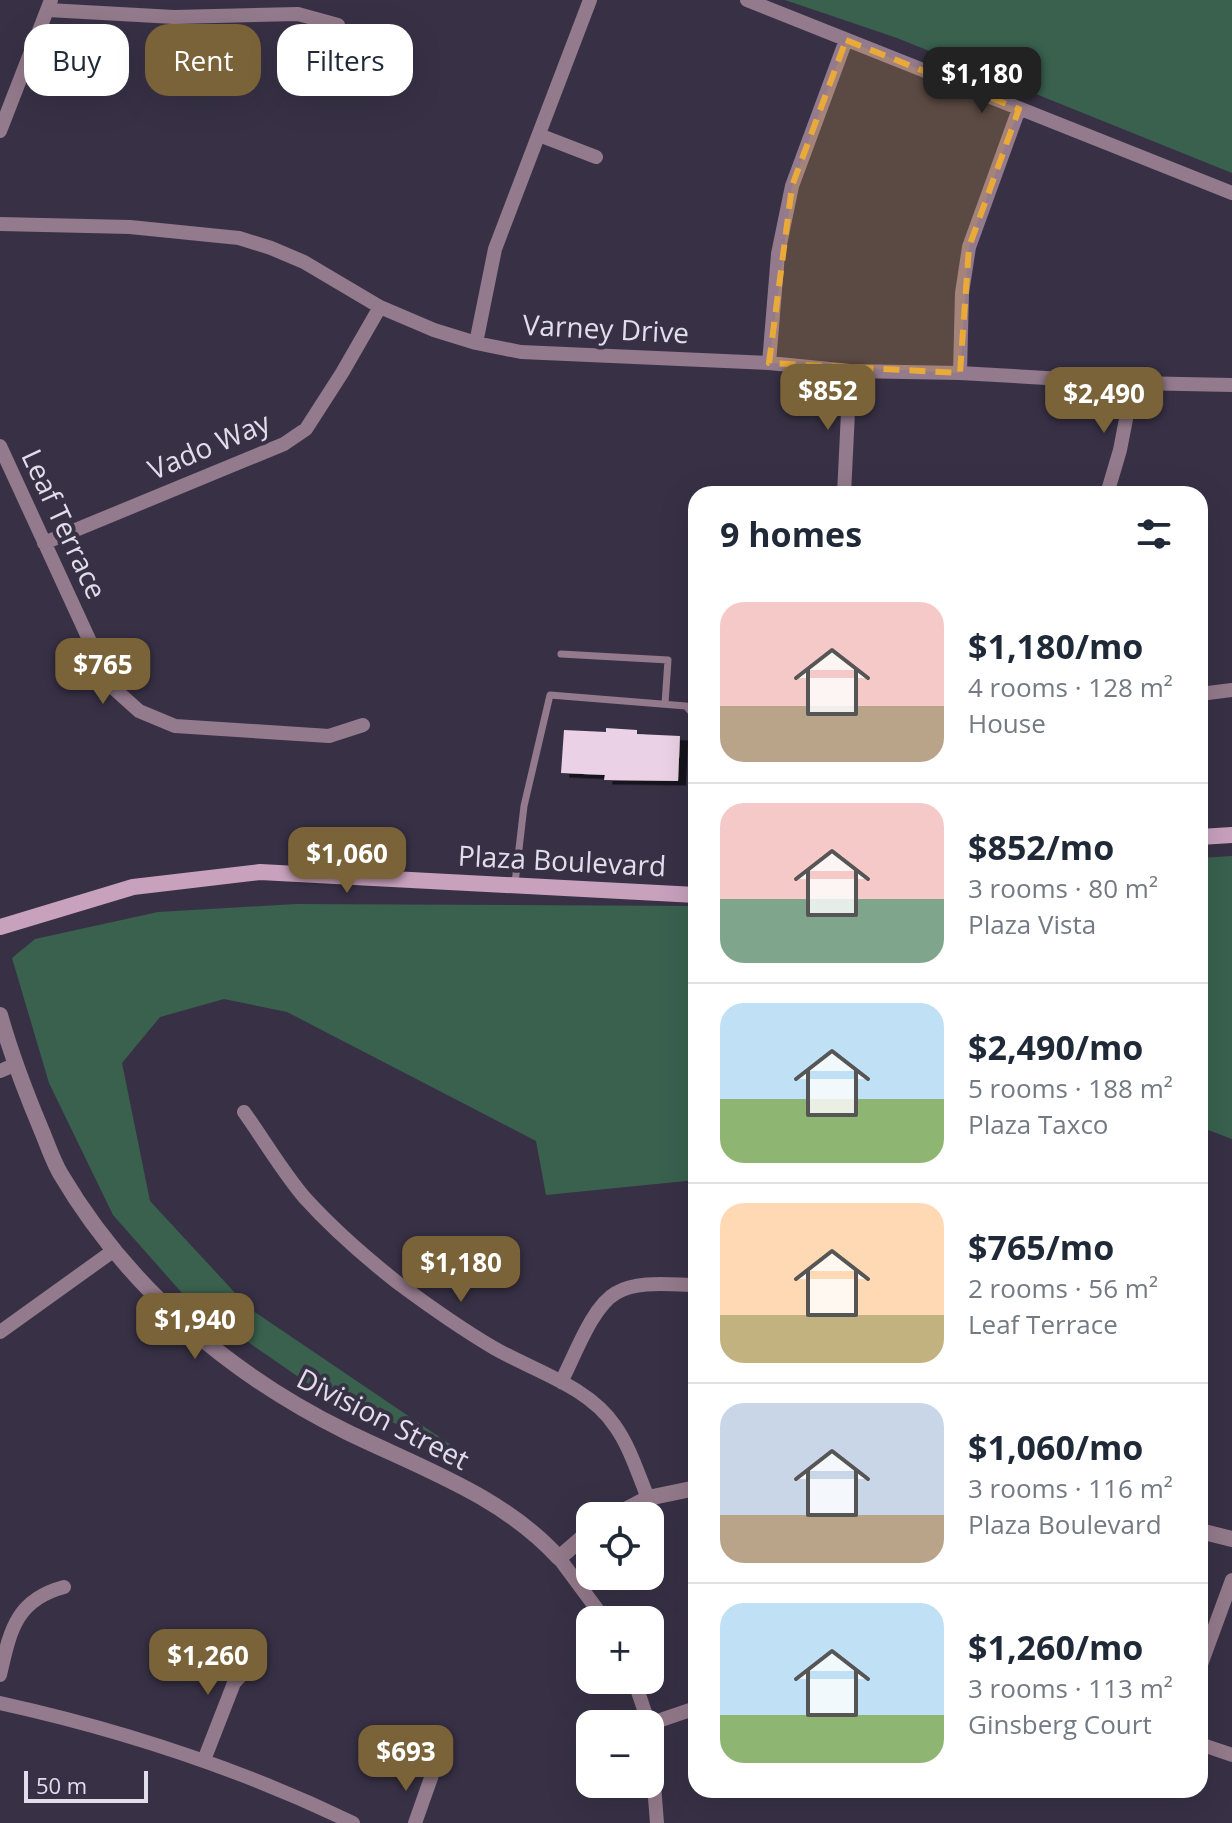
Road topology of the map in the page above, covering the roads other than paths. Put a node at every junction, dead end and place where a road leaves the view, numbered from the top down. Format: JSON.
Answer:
{"nodes":[{"id":1,"x":590,"y":0,"type":"edge"},
{"id":2,"x":747,"y":0,"type":"edge"},
{"id":3,"x":50,"y":5,"type":"edge"},
{"id":4,"x":334,"y":24,"type":"edge"},
{"id":5,"x":846,"y":40,"type":"junction"},
{"id":6,"x":1019,"y":109,"type":"junction"},
{"id":7,"x":0,"y":131,"type":"edge"},
{"id":8,"x":539,"y":135,"type":"junction"},
{"id":9,"x":596,"y":157,"type":"dead end"},
{"id":10,"x":1232,"y":193,"type":"edge"},
{"id":11,"x":0,"y":224,"type":"edge"},
{"id":12,"x":380,"y":307,"type":"junction"},
{"id":13,"x":476,"y":343,"type":"junction"},
{"id":14,"x":769,"y":363,"type":"junction"},
{"id":15,"x":850,"y":371,"type":"junction"},
{"id":16,"x":960,"y":373,"type":"junction"},
{"id":17,"x":1133,"y":383,"type":"junction"},
{"id":18,"x":1232,"y":385,"type":"edge"},
{"id":19,"x":0,"y":446,"type":"edge"},
{"id":20,"x":844,"y":486,"type":"edge"},
{"id":21,"x":1109,"y":486,"type":"edge"},
{"id":22,"x":44,"y":543,"type":"junction"},
{"id":23,"x":561,"y":654,"type":"dead end"},
{"id":24,"x":1232,"y":690,"type":"edge"},
{"id":25,"x":1208,"y":693,"type":"edge"},
{"id":26,"x":665,"y":704,"type":"junction"},
{"id":27,"x":688,"y":708,"type":"edge"},
{"id":28,"x":363,"y":725,"type":"dead end"},
{"id":29,"x":1232,"y":835,"type":"edge"},
{"id":30,"x":1208,"y":836,"type":"edge"},
{"id":31,"x":515,"y":883,"type":"junction"},
{"id":32,"x":688,"y":894,"type":"edge"},
{"id":33,"x":0,"y":927,"type":"edge"},
{"id":34,"x":0,"y":1015,"type":"edge"},
{"id":35,"x":7,"y":1068,"type":"edge"},
{"id":36,"x":244,"y":1112,"type":"dead end"},
{"id":37,"x":113,"y":1251,"type":"junction"},
{"id":38,"x":688,"y":1285,"type":"edge"},
{"id":39,"x":0,"y":1332,"type":"edge"},
{"id":40,"x":561,"y":1382,"type":"junction"},
{"id":41,"x":688,"y":1490,"type":"edge"},
{"id":42,"x":648,"y":1498,"type":"junction"},
{"id":43,"x":640,"y":1502,"type":"edge"},
{"id":44,"x":1208,"y":1533,"type":"edge"},
{"id":45,"x":1232,"y":1539,"type":"edge"},
{"id":46,"x":576,"y":1543,"type":"edge"},
{"id":47,"x":559,"y":1558,"type":"junction"},
{"id":48,"x":1232,"y":1580,"type":"edge"},
{"id":49,"x":64,"y":1587,"type":"dead end"},
{"id":50,"x":595,"y":1606,"type":"edge"},
{"id":51,"x":1208,"y":1645,"type":"edge"},
{"id":52,"x":255,"y":1660,"type":"dead end"},
{"id":53,"x":0,"y":1675,"type":"edge"},
{"id":54,"x":0,"y":1703,"type":"edge"},
{"id":55,"x":688,"y":1711,"type":"edge"},
{"id":56,"x":664,"y":1719,"type":"edge"},
{"id":57,"x":1208,"y":1747,"type":"edge"},
{"id":58,"x":1232,"y":1755,"type":"edge"},
{"id":59,"x":204,"y":1760,"type":"junction"},
{"id":60,"x":432,"y":1775,"type":"dead end"},
{"id":61,"x":656,"y":1798,"type":"edge"},
{"id":62,"x":353,"y":1823,"type":"edge"},
{"id":63,"x":415,"y":1823,"type":"edge"},
{"id":64,"x":657,"y":1823,"type":"edge"}],
"edges":[{"from":1,"to":8,"type":"street"},
{"from":2,"to":5,"type":"street"},
{"from":3,"to":4,"type":"street"},
{"from":3,"to":7,"type":"street"},
{"from":5,"to":6,"type":"street"},
{"from":5,"to":14,"type":"street"},
{"from":6,"to":10,"type":"street"},
{"from":6,"to":16,"type":"street"},
{"from":8,"to":9,"type":"street"},
{"from":8,"to":13,"type":"street"},
{"from":11,"to":12,"type":"street","name":"Varney Drive"},
{"from":12,"to":13,"type":"street","name":"Varney Drive"},
{"from":12,"to":22,"type":"street","name":"Vado Way"},
{"from":13,"to":14,"type":"street","name":"Varney Drive"},
{"from":14,"to":15,"type":"street","name":"Varney Drive"},
{"from":15,"to":16,"type":"street","name":"Varney Drive"},
{"from":15,"to":20,"type":"street"},
{"from":16,"to":17,"type":"street","name":"Varney Drive"},
{"from":17,"to":18,"type":"street","name":"Varney Drive"},
{"from":17,"to":21,"type":"street"},
{"from":19,"to":22,"type":"street","name":"Leaf Terrace"},
{"from":22,"to":28,"type":"street","name":"Leaf Terrace"},
{"from":23,"to":26,"type":"lane"},
{"from":24,"to":25,"type":"street"},
{"from":26,"to":27,"type":"lane"},
{"from":26,"to":31,"type":"lane"},
{"from":29,"to":30,"type":"main road"},
{"from":31,"to":32,"type":"main road","name":"Plaza Boulevard"},
{"from":31,"to":33,"type":"main road","name":"Plaza Boulevard"},
{"from":34,"to":35,"type":"street","name":"Division Street"},
{"from":35,"to":37,"type":"street","name":"Division Street"},
{"from":36,"to":40,"type":"street"},
{"from":37,"to":39,"type":"street"},
{"from":37,"to":47,"type":"street","name":"Division Street"},
{"from":38,"to":40,"type":"street"},
{"from":40,"to":42,"type":"street"},
{"from":41,"to":42,"type":"street"},
{"from":42,"to":43,"type":"street"},
{"from":44,"to":45,"type":"street"},
{"from":46,"to":47,"type":"street"},
{"from":47,"to":50,"type":"street","name":"Division Street"},
{"from":48,"to":51,"type":"street"},
{"from":49,"to":53,"type":"street"},
{"from":52,"to":59,"type":"street"},
{"from":54,"to":59,"type":"street"},
{"from":55,"to":56,"type":"street"},
{"from":57,"to":58,"type":"street"},
{"from":59,"to":62,"type":"street"},
{"from":60,"to":63,"type":"street"},
{"from":61,"to":64,"type":"street"}]}
